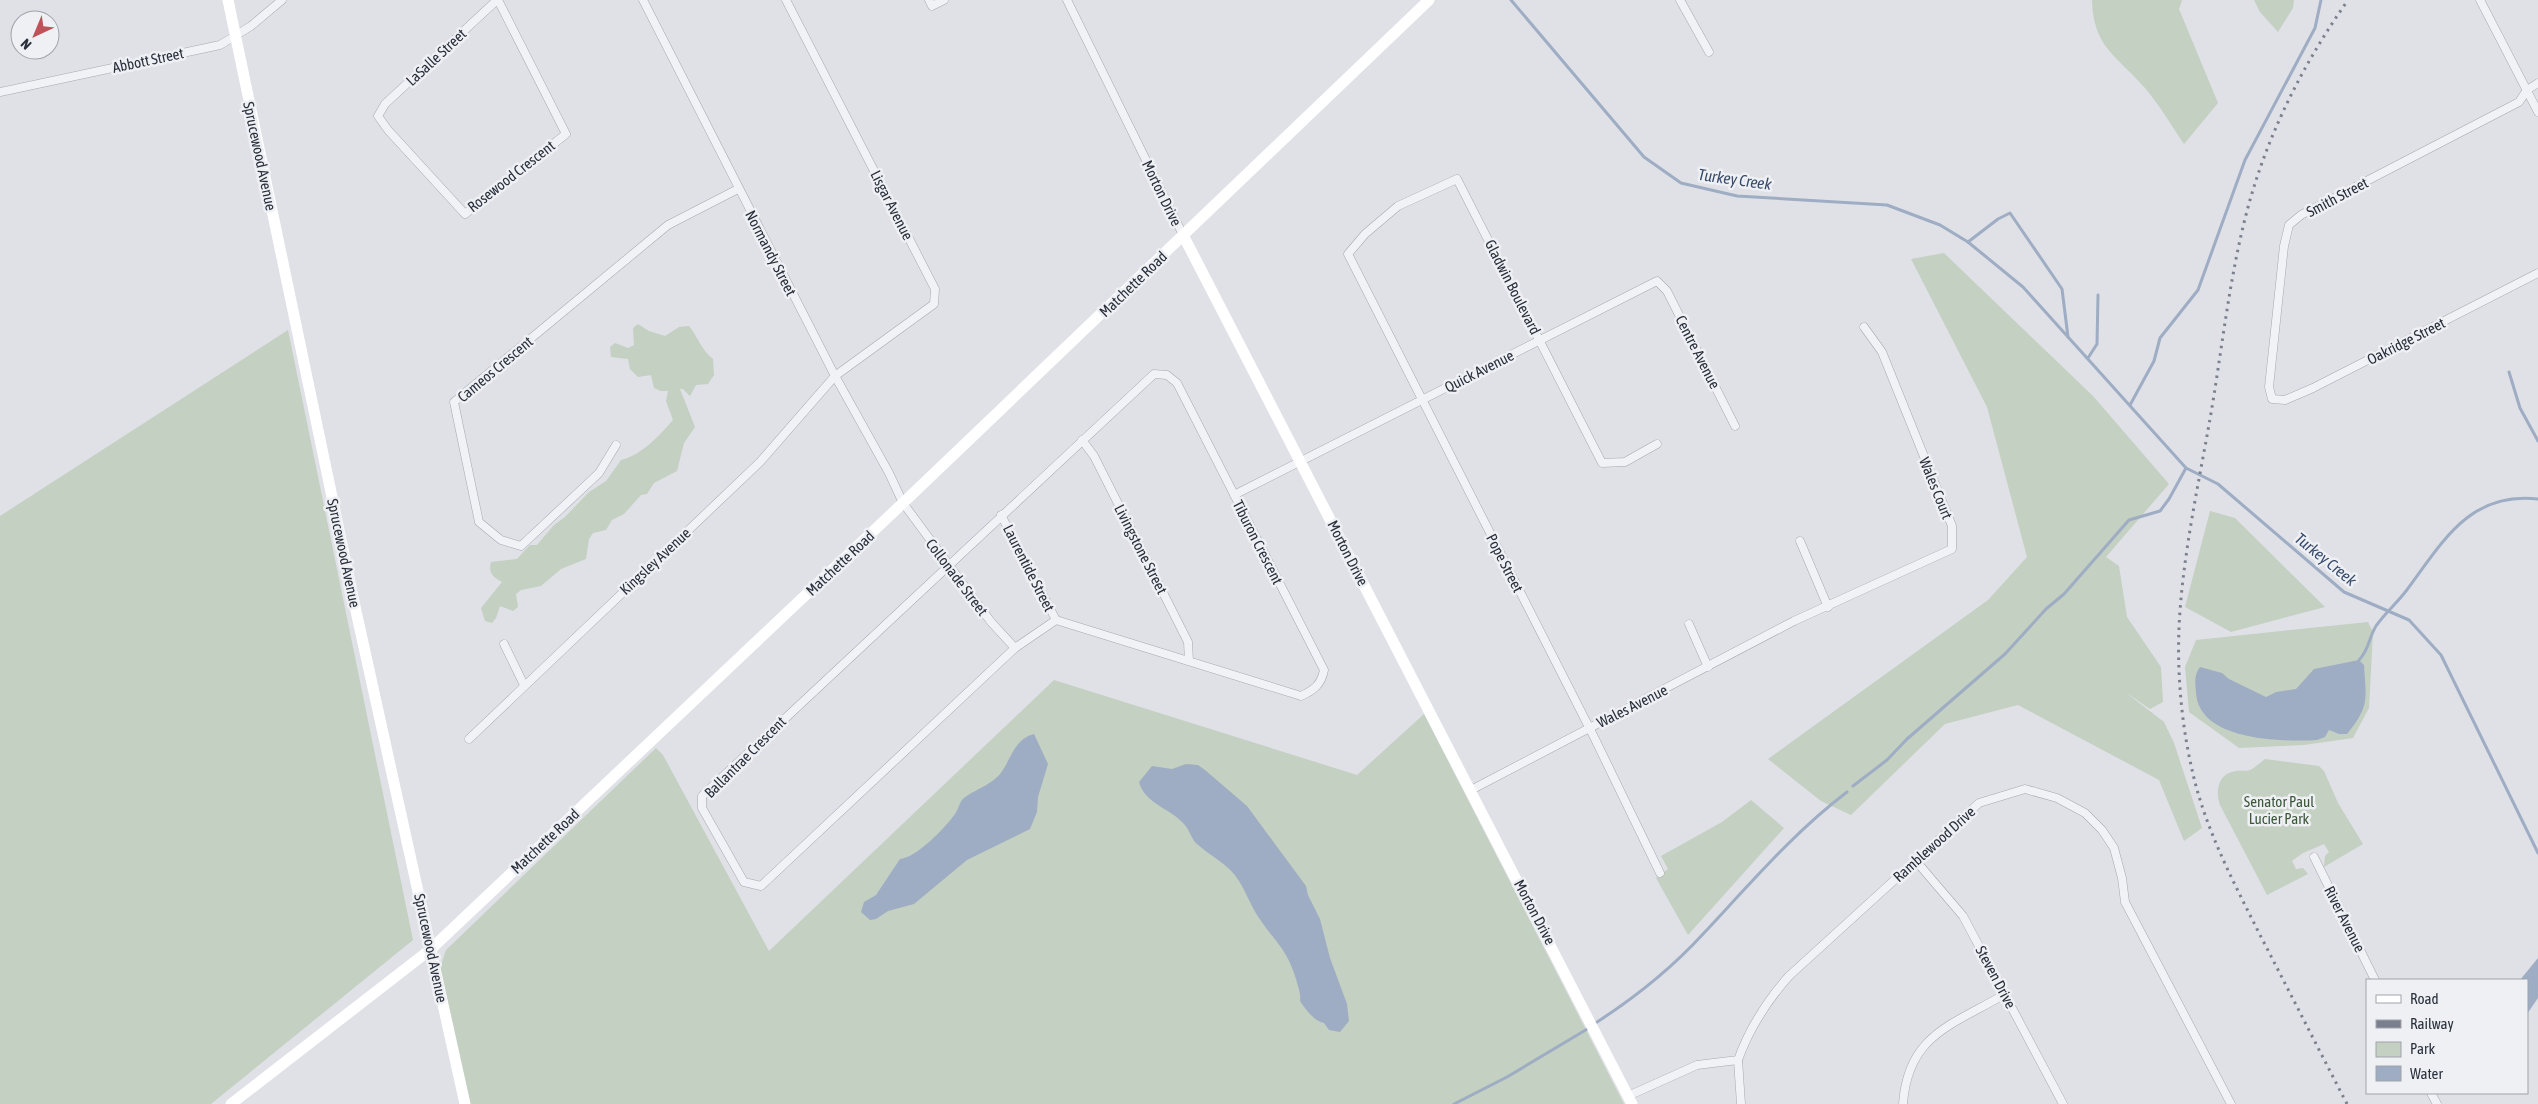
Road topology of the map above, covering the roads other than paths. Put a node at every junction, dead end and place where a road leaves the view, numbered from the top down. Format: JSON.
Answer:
{"nodes":[{"id":1,"x":228,"y":0,"type":"edge"},
{"id":2,"x":282,"y":0,"type":"edge"},
{"id":3,"x":498,"y":0,"type":"edge"},
{"id":4,"x":643,"y":0,"type":"edge"},
{"id":5,"x":786,"y":0,"type":"edge"},
{"id":6,"x":944,"y":0,"type":"edge"},
{"id":7,"x":1067,"y":0,"type":"edge"},
{"id":8,"x":1429,"y":0,"type":"edge"},
{"id":9,"x":1680,"y":0,"type":"edge"},
{"id":10,"x":2480,"y":0,"type":"edge"},
{"id":11,"x":931,"y":3,"type":"edge"},
{"id":12,"x":236,"y":36,"type":"junction"},
{"id":13,"x":1709,"y":52,"type":"dead end"},
{"id":14,"x":2538,"y":83,"type":"edge"},
{"id":15,"x":2527,"y":90,"type":"junction"},
{"id":16,"x":0,"y":92,"type":"edge"},
{"id":17,"x":2538,"y":112,"type":"edge"},
{"id":18,"x":378,"y":116,"type":"joint"},
{"id":19,"x":738,"y":188,"type":"junction"},
{"id":20,"x":1183,"y":235,"type":"junction"},
{"id":21,"x":1348,"y":254,"type":"joint"},
{"id":22,"x":2538,"y":273,"type":"edge"},
{"id":23,"x":1657,"y":281,"type":"joint"},
{"id":24,"x":1864,"y":327,"type":"dead end"},
{"id":25,"x":1539,"y":340,"type":"junction"},
{"id":26,"x":834,"y":376,"type":"junction"},
{"id":27,"x":2272,"y":399,"type":"joint"},
{"id":28,"x":1421,"y":401,"type":"junction"},
{"id":29,"x":1735,"y":426,"type":"dead end"},
{"id":30,"x":1082,"y":440,"type":"junction"},
{"id":31,"x":1657,"y":444,"type":"dead end"},
{"id":32,"x":616,"y":445,"type":"dead end"},
{"id":33,"x":1301,"y":463,"type":"junction"},
{"id":34,"x":1234,"y":495,"type":"junction"},
{"id":35,"x":903,"y":503,"type":"junction"},
{"id":36,"x":1002,"y":515,"type":"junction"},
{"id":37,"x":1800,"y":540,"type":"dead end"},
{"id":38,"x":947,"y":565,"type":"junction"},
{"id":39,"x":1828,"y":607,"type":"junction"},
{"id":40,"x":1056,"y":620,"type":"junction"},
{"id":41,"x":1794,"y":621,"type":"joint"},
{"id":42,"x":1689,"y":624,"type":"dead end"},
{"id":43,"x":504,"y":644,"type":"dead end"},
{"id":44,"x":1015,"y":648,"type":"junction"},
{"id":45,"x":1189,"y":661,"type":"junction"},
{"id":46,"x":1708,"y":667,"type":"junction"},
{"id":47,"x":524,"y":684,"type":"junction"},
{"id":48,"x":1589,"y":728,"type":"junction"},
{"id":49,"x":469,"y":739,"type":"dead end"},
{"id":50,"x":1471,"y":790,"type":"junction"},
{"id":51,"x":2314,"y":857,"type":"dead end"},
{"id":52,"x":1916,"y":861,"type":"junction"},
{"id":53,"x":1660,"y":873,"type":"dead end"},
{"id":54,"x":431,"y":949,"type":"junction"},
{"id":55,"x":2375,"y":979,"type":"edge"},
{"id":56,"x":2006,"y":994,"type":"junction"},
{"id":57,"x":1738,"y":1060,"type":"junction"},
{"id":58,"x":1630,"y":1100,"type":"edge"},
{"id":59,"x":231,"y":1104,"type":"edge"},
{"id":60,"x":465,"y":1104,"type":"edge"},
{"id":61,"x":1741,"y":1104,"type":"edge"},
{"id":62,"x":1903,"y":1104,"type":"edge"},
{"id":63,"x":2063,"y":1104,"type":"edge"},
{"id":64,"x":2231,"y":1104,"type":"edge"}],
"edges":[{"from":1,"to":12,"type":"street","name":"Sprucewood Avenue"},
{"from":2,"to":12,"type":"street","name":"Abbott Street"},
{"from":3,"to":18,"type":"street","name":"LaSalle Street"},
{"from":3,"to":18,"type":"street","name":"Rosewood Crescent"},
{"from":4,"to":19,"type":"street","name":"Normandy Street"},
{"from":5,"to":26,"type":"street","name":"Lisgar Avenue"},
{"from":6,"to":11,"type":"street"},
{"from":7,"to":20,"type":"street","name":"Morton Drive"},
{"from":8,"to":20,"type":"street","name":"Matchette Road"},
{"from":9,"to":13,"type":"street"},
{"from":10,"to":15,"type":"street"},
{"from":12,"to":16,"type":"street","name":"Abbott Street"},
{"from":12,"to":54,"type":"street","name":"Sprucewood Avenue"},
{"from":14,"to":15,"type":"street","name":"Smith Street"},
{"from":15,"to":17,"type":"street"},
{"from":15,"to":27,"type":"street","name":"Smith Street"},
{"from":19,"to":26,"type":"street","name":"Normandy Street"},
{"from":19,"to":32,"type":"street","name":"Cameos Crescent"},
{"from":20,"to":33,"type":"street","name":"Morton Drive"},
{"from":20,"to":35,"type":"street","name":"Matchette Road"},
{"from":21,"to":25,"type":"street","name":"Gladwin Boulevard"},
{"from":21,"to":28,"type":"street","name":"Pope Street"},
{"from":22,"to":27,"type":"street","name":"Oakridge Street"},
{"from":23,"to":25,"type":"street","name":"Quick Avenue"},
{"from":23,"to":29,"type":"street","name":"Centre Avenue"},
{"from":24,"to":39,"type":"street","name":"Wales Court"},
{"from":25,"to":28,"type":"street","name":"Quick Avenue"},
{"from":25,"to":31,"type":"street","name":"Gladwin Boulevard"},
{"from":26,"to":35,"type":"street","name":"Normandy Street"},
{"from":26,"to":47,"type":"street","name":"Kingsley Avenue"},
{"from":28,"to":33,"type":"street","name":"Quick Avenue"},
{"from":28,"to":48,"type":"street","name":"Pope Street"},
{"from":30,"to":34,"type":"street","name":"Tiburon Crescent"},
{"from":30,"to":36,"type":"street","name":"Tiburon Crescent"},
{"from":30,"to":45,"type":"street","name":"Livingstone Street"},
{"from":33,"to":34,"type":"street","name":"Quick Avenue"},
{"from":33,"to":50,"type":"street","name":"Morton Drive"},
{"from":34,"to":45,"type":"street","name":"Tiburon Crescent"},
{"from":35,"to":38,"type":"street","name":"Collonade Street"},
{"from":35,"to":54,"type":"street","name":"Matchette Road"},
{"from":36,"to":38,"type":"street","name":"Tiburon Crescent"},
{"from":36,"to":40,"type":"street","name":"Laurentide Street"},
{"from":37,"to":39,"type":"street"},
{"from":38,"to":44,"type":"street","name":"Collonade Street"},
{"from":38,"to":44,"type":"street","name":"Ballantrae Crescent"},
{"from":39,"to":41,"type":"street","name":"Wales Court"},
{"from":40,"to":44,"type":"street"},
{"from":40,"to":45,"type":"street","name":"Tiburon Crescent"},
{"from":41,"to":46,"type":"street","name":"Wales Avenue"},
{"from":42,"to":46,"type":"street"},
{"from":43,"to":47,"type":"street"},
{"from":46,"to":48,"type":"street","name":"Wales Avenue"},
{"from":47,"to":49,"type":"street","name":"Kingsley Avenue"},
{"from":48,"to":50,"type":"street","name":"Wales Avenue"},
{"from":48,"to":53,"type":"street","name":"Pope Street"},
{"from":50,"to":58,"type":"street","name":"Morton Drive"},
{"from":51,"to":55,"type":"street","name":"River Avenue"},
{"from":52,"to":56,"type":"street","name":"Steven Drive"},
{"from":52,"to":57,"type":"street","name":"Ramblewood Drive"},
{"from":52,"to":64,"type":"street","name":"Ramblewood Drive"},
{"from":54,"to":59,"type":"street","name":"Matchette Road"},
{"from":54,"to":60,"type":"street","name":"Sprucewood Avenue"},
{"from":56,"to":62,"type":"street"},
{"from":56,"to":63,"type":"street","name":"Steven Drive"},
{"from":57,"to":58,"type":"street"},
{"from":57,"to":61,"type":"street"}]}
